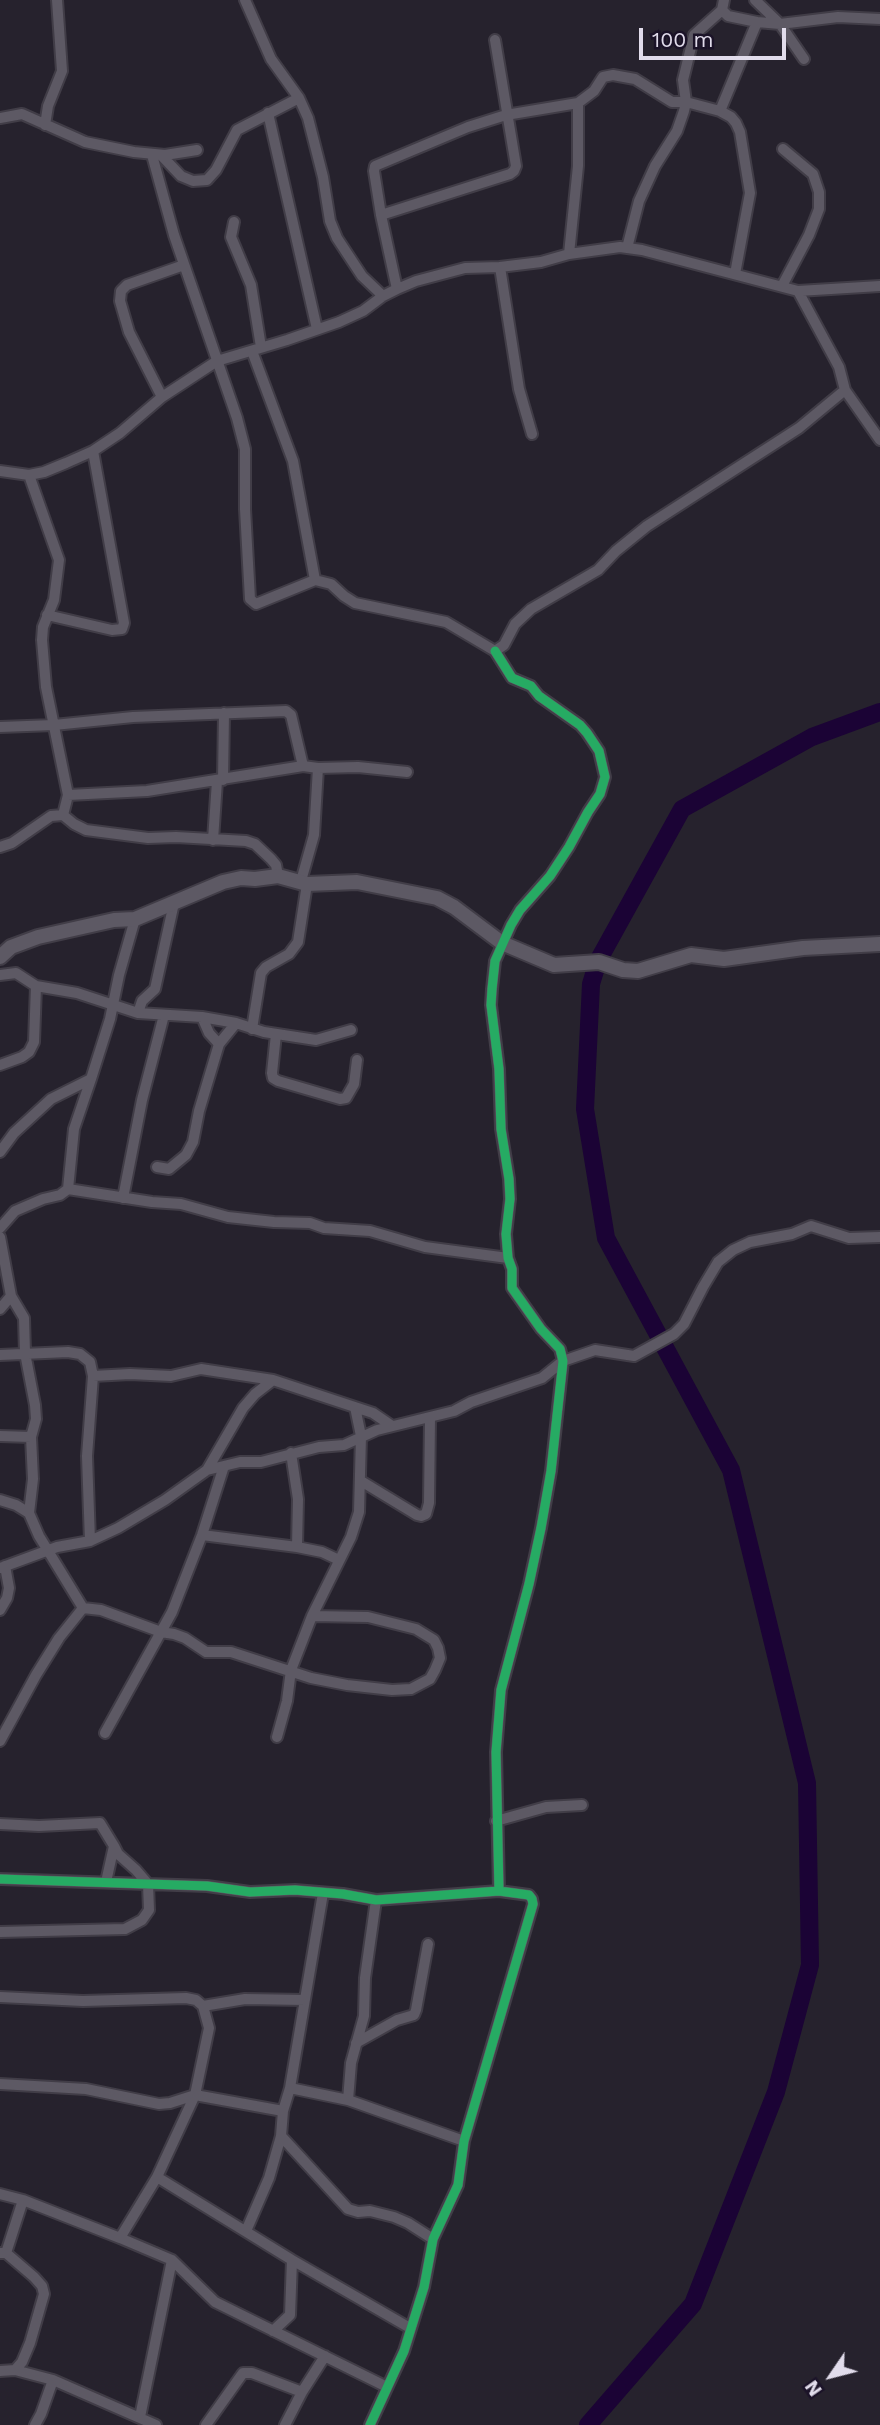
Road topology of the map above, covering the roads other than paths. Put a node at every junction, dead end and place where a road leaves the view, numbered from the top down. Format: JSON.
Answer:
{"nodes":[{"id":1,"x":57,"y":0,"type":"edge"},
{"id":2,"x":245,"y":0,"type":"edge"},
{"id":3,"x":755,"y":0,"type":"edge"},
{"id":4,"x":723,"y":5,"type":"edge"},
{"id":5,"x":880,"y":19,"type":"edge"},
{"id":6,"x":757,"y":22,"type":"junction"},
{"id":7,"x":780,"y":24,"type":"junction"},
{"id":8,"x":495,"y":40,"type":"dead end"},
{"id":9,"x":804,"y":59,"type":"dead end"},
{"id":10,"x":299,"y":98,"type":"junction"},
{"id":11,"x":686,"y":102,"type":"junction"},
{"id":12,"x":578,"y":103,"type":"junction"},
{"id":13,"x":720,"y":111,"type":"junction"},
{"id":14,"x":268,"y":113,"type":"junction"},
{"id":15,"x":506,"y":115,"type":"junction"},
{"id":16,"x":0,"y":118,"type":"edge"},
{"id":17,"x":45,"y":125,"type":"junction"},
{"id":18,"x":783,"y":149,"type":"dead end"},
{"id":19,"x":197,"y":150,"type":"dead end"},
{"id":20,"x":157,"y":155,"type":"junction"},
{"id":21,"x":381,"y":215,"type":"junction"},
{"id":22,"x":234,"y":222,"type":"dead end"},
{"id":23,"x":627,"y":248,"type":"junction"},
{"id":24,"x":569,"y":254,"type":"junction"},
{"id":25,"x":184,"y":265,"type":"junction"},
{"id":26,"x":500,"y":267,"type":"junction"},
{"id":27,"x":735,"y":274,"type":"junction"},
{"id":28,"x":782,"y":286,"type":"junction"},
{"id":29,"x":880,"y":286,"type":"edge"},
{"id":30,"x":397,"y":289,"type":"junction"},
{"id":31,"x":798,"y":291,"type":"junction"},
{"id":32,"x":383,"y":296,"type":"junction"},
{"id":33,"x":317,"y":329,"type":"junction"},
{"id":34,"x":257,"y":349,"type":"junction"},
{"id":35,"x":218,"y":361,"type":"junction"},
{"id":36,"x":845,"y":390,"type":"junction"},
{"id":37,"x":162,"y":397,"type":"junction"},
{"id":38,"x":532,"y":434,"type":"dead end"},
{"id":39,"x":880,"y":440,"type":"edge"},
{"id":40,"x":93,"y":451,"type":"junction"},
{"id":41,"x":0,"y":471,"type":"edge"},
{"id":42,"x":29,"y":475,"type":"junction"},
{"id":43,"x":314,"y":580,"type":"junction"},
{"id":44,"x":47,"y":615,"type":"junction"},
{"id":45,"x":495,"y":651,"type":"junction"},
{"id":46,"x":223,"y":713,"type":"junction"},
{"id":47,"x":54,"y":725,"type":"junction"},
{"id":48,"x":0,"y":727,"type":"edge"},
{"id":49,"x":303,"y":766,"type":"junction"},
{"id":50,"x":318,"y":768,"type":"junction"},
{"id":51,"x":407,"y":772,"type":"dead end"},
{"id":52,"x":220,"y":780,"type":"junction"},
{"id":53,"x":68,"y":795,"type":"junction"},
{"id":54,"x":63,"y":815,"type":"junction"},
{"id":55,"x":213,"y":840,"type":"junction"},
{"id":56,"x":0,"y":846,"type":"edge"},
{"id":57,"x":278,"y":876,"type":"junction"},
{"id":58,"x":304,"y":883,"type":"junction"},
{"id":59,"x":174,"y":903,"type":"junction"},
{"id":60,"x":135,"y":919,"type":"junction"},
{"id":61,"x":502,"y":943,"type":"junction"},
{"id":62,"x":880,"y":944,"type":"edge"},
{"id":63,"x":0,"y":957,"type":"edge"},
{"id":64,"x":0,"y":975,"type":"edge"},
{"id":65,"x":36,"y":986,"type":"junction"},
{"id":66,"x":113,"y":1006,"type":"junction"},
{"id":67,"x":138,"y":1013,"type":"junction"},
{"id":68,"x":164,"y":1015,"type":"junction"},
{"id":69,"x":202,"y":1017,"type":"junction"},
{"id":70,"x":236,"y":1023,"type":"junction"},
{"id":71,"x":252,"y":1028,"type":"junction"},
{"id":72,"x":352,"y":1030,"type":"dead end"},
{"id":73,"x":276,"y":1034,"type":"junction"},
{"id":74,"x":219,"y":1044,"type":"junction"},
{"id":75,"x":357,"y":1060,"type":"dead end"},
{"id":76,"x":0,"y":1065,"type":"edge"},
{"id":77,"x":91,"y":1079,"type":"junction"},
{"id":78,"x":0,"y":1152,"type":"edge"},
{"id":79,"x":157,"y":1167,"type":"dead end"},
{"id":80,"x":68,"y":1189,"type":"junction"},
{"id":81,"x":123,"y":1198,"type":"junction"},
{"id":82,"x":0,"y":1209,"type":"edge"},
{"id":83,"x":15,"y":1211,"type":"junction"},
{"id":84,"x":0,"y":1228,"type":"edge"},
{"id":85,"x":0,"y":1237,"type":"edge"},
{"id":86,"x":880,"y":1237,"type":"edge"},
{"id":87,"x":508,"y":1258,"type":"junction"},
{"id":88,"x":4,"y":1281,"type":"edge"},
{"id":89,"x":11,"y":1296,"type":"junction"},
{"id":90,"x":0,"y":1309,"type":"edge"},
{"id":91,"x":25,"y":1353,"type":"junction"},
{"id":92,"x":0,"y":1355,"type":"edge"},
{"id":93,"x":563,"y":1361,"type":"junction"},
{"id":94,"x":93,"y":1376,"type":"junction"},
{"id":95,"x":273,"y":1380,"type":"junction"},
{"id":96,"x":355,"y":1407,"type":"junction"},
{"id":97,"x":430,"y":1418,"type":"junction"},
{"id":98,"x":392,"y":1426,"type":"junction"},
{"id":99,"x":0,"y":1436,"type":"edge"},
{"id":100,"x":361,"y":1436,"type":"junction"},
{"id":101,"x":31,"y":1437,"type":"junction"},
{"id":102,"x":291,"y":1453,"type":"junction"},
{"id":103,"x":224,"y":1466,"type":"junction"},
{"id":104,"x":207,"y":1471,"type":"junction"},
{"id":105,"x":361,"y":1481,"type":"junction"},
{"id":106,"x":0,"y":1500,"type":"edge"},
{"id":107,"x":29,"y":1513,"type":"junction"},
{"id":108,"x":202,"y":1535,"type":"junction"},
{"id":109,"x":90,"y":1541,"type":"junction"},
{"id":110,"x":297,"y":1547,"type":"junction"},
{"id":111,"x":47,"y":1550,"type":"junction"},
{"id":112,"x":339,"y":1560,"type":"junction"},
{"id":113,"x":3,"y":1567,"type":"edge"},
{"id":114,"x":83,"y":1608,"type":"junction"},
{"id":115,"x":0,"y":1610,"type":"edge"},
{"id":116,"x":312,"y":1616,"type":"junction"},
{"id":117,"x":161,"y":1632,"type":"junction"},
{"id":118,"x":292,"y":1670,"type":"junction"},
{"id":119,"x":105,"y":1733,"type":"dead end"},
{"id":120,"x":277,"y":1737,"type":"dead end"},
{"id":121,"x":0,"y":1741,"type":"edge"},
{"id":122,"x":582,"y":1805,"type":"dead end"},
{"id":123,"x":496,"y":1821,"type":"junction"},
{"id":124,"x":0,"y":1824,"type":"edge"},
{"id":125,"x":114,"y":1846,"type":"junction"},
{"id":126,"x":0,"y":1879,"type":"edge"},
{"id":127,"x":106,"y":1882,"type":"junction"},
{"id":128,"x":148,"y":1884,"type":"junction"},
{"id":129,"x":499,"y":1891,"type":"junction"},
{"id":130,"x":323,"y":1893,"type":"junction"},
{"id":131,"x":376,"y":1900,"type":"junction"},
{"id":132,"x":0,"y":1932,"type":"edge"},
{"id":133,"x":428,"y":1944,"type":"dead end"},
{"id":134,"x":0,"y":1997,"type":"edge"},
{"id":135,"x":305,"y":2000,"type":"junction"},
{"id":136,"x":203,"y":2006,"type":"junction"},
{"id":137,"x":356,"y":2042,"type":"junction"},
{"id":138,"x":0,"y":2084,"type":"edge"},
{"id":139,"x":290,"y":2088,"type":"junction"},
{"id":140,"x":195,"y":2095,"type":"junction"},
{"id":141,"x":348,"y":2100,"type":"junction"},
{"id":142,"x":282,"y":2111,"type":"junction"},
{"id":143,"x":281,"y":2136,"type":"junction"},
{"id":144,"x":464,"y":2141,"type":"junction"},
{"id":145,"x":157,"y":2177,"type":"junction"},
{"id":146,"x":0,"y":2194,"type":"edge"},
{"id":147,"x":23,"y":2200,"type":"junction"},
{"id":148,"x":246,"y":2231,"type":"junction"},
{"id":149,"x":120,"y":2238,"type":"junction"},
{"id":150,"x":433,"y":2239,"type":"junction"},
{"id":151,"x":3,"y":2253,"type":"edge"},
{"id":152,"x":172,"y":2260,"type":"junction"},
{"id":153,"x":292,"y":2260,"type":"junction"},
{"id":154,"x":410,"y":2328,"type":"junction"},
{"id":155,"x":273,"y":2331,"type":"junction"},
{"id":156,"x":325,"y":2356,"type":"junction"},
{"id":157,"x":15,"y":2370,"type":"junction"},
{"id":158,"x":0,"y":2371,"type":"edge"},
{"id":159,"x":53,"y":2379,"type":"junction"},
{"id":160,"x":387,"y":2387,"type":"junction"},
{"id":161,"x":302,"y":2392,"type":"junction"},
{"id":162,"x":140,"y":2417,"type":"junction"},
{"id":163,"x":34,"y":2425,"type":"edge"},
{"id":164,"x":156,"y":2425,"type":"edge"},
{"id":165,"x":206,"y":2425,"type":"edge"},
{"id":166,"x":285,"y":2425,"type":"edge"},
{"id":167,"x":370,"y":2425,"type":"edge"}],
"edges":[{"from":1,"to":17,"type":"street"},
{"from":2,"to":10,"type":"street"},
{"from":3,"to":7,"type":"street"},
{"from":4,"to":6,"type":"street"},
{"from":4,"to":11,"type":"street"},
{"from":5,"to":7,"type":"street"},
{"from":6,"to":7,"type":"street"},
{"from":6,"to":13,"type":"street"},
{"from":7,"to":9,"type":"street"},
{"from":8,"to":15,"type":"street"},
{"from":10,"to":14,"type":"street"},
{"from":10,"to":32,"type":"street"},
{"from":11,"to":12,"type":"street"},
{"from":11,"to":13,"type":"street"},
{"from":11,"to":23,"type":"street"},
{"from":12,"to":15,"type":"street"},
{"from":12,"to":24,"type":"street"},
{"from":13,"to":27,"type":"street"},
{"from":14,"to":20,"type":"street"},
{"from":14,"to":33,"type":"street"},
{"from":15,"to":21,"type":"street"},
{"from":15,"to":21,"type":"street"},
{"from":16,"to":17,"type":"street"},
{"from":17,"to":20,"type":"street"},
{"from":18,"to":28,"type":"street"},
{"from":19,"to":20,"type":"street"},
{"from":20,"to":25,"type":"street"},
{"from":21,"to":30,"type":"street"},
{"from":22,"to":34,"type":"street"},
{"from":23,"to":24,"type":"street"},
{"from":23,"to":27,"type":"street"},
{"from":24,"to":26,"type":"street"},
{"from":25,"to":35,"type":"street"},
{"from":25,"to":37,"type":"street"},
{"from":26,"to":30,"type":"street"},
{"from":26,"to":38,"type":"street"},
{"from":27,"to":28,"type":"street"},
{"from":28,"to":31,"type":"street"},
{"from":29,"to":31,"type":"street"},
{"from":30,"to":32,"type":"street"},
{"from":31,"to":36,"type":"street"},
{"from":32,"to":33,"type":"street"},
{"from":33,"to":34,"type":"street"},
{"from":34,"to":35,"type":"street"},
{"from":34,"to":43,"type":"street"},
{"from":35,"to":37,"type":"street"},
{"from":35,"to":43,"type":"street"},
{"from":36,"to":39,"type":"street"},
{"from":36,"to":45,"type":"street"},
{"from":37,"to":40,"type":"street"},
{"from":40,"to":42,"type":"street"},
{"from":40,"to":44,"type":"street"},
{"from":41,"to":42,"type":"street"},
{"from":42,"to":44,"type":"street"},
{"from":43,"to":45,"type":"street"},
{"from":44,"to":47,"type":"street"},
{"from":45,"to":61,"type":"street"},
{"from":46,"to":47,"type":"street"},
{"from":46,"to":49,"type":"street"},
{"from":46,"to":52,"type":"street"},
{"from":47,"to":48,"type":"street"},
{"from":47,"to":53,"type":"street"},
{"from":49,"to":50,"type":"street"},
{"from":49,"to":52,"type":"street"},
{"from":50,"to":51,"type":"street"},
{"from":50,"to":58,"type":"street"},
{"from":52,"to":53,"type":"street"},
{"from":52,"to":55,"type":"street"},
{"from":53,"to":54,"type":"street"},
{"from":54,"to":55,"type":"street"},
{"from":54,"to":56,"type":"street"},
{"from":55,"to":57,"type":"street"},
{"from":57,"to":58,"type":"street"},
{"from":57,"to":59,"type":"street"},
{"from":58,"to":61,"type":"street"},
{"from":58,"to":71,"type":"street"},
{"from":59,"to":60,"type":"street"},
{"from":59,"to":67,"type":"street"},
{"from":60,"to":63,"type":"street"},
{"from":60,"to":66,"type":"street"},
{"from":61,"to":62,"type":"street"},
{"from":61,"to":87,"type":"street"},
{"from":64,"to":65,"type":"street"},
{"from":65,"to":66,"type":"street"},
{"from":65,"to":76,"type":"street"},
{"from":66,"to":67,"type":"street"},
{"from":66,"to":77,"type":"street"},
{"from":67,"to":68,"type":"street"},
{"from":68,"to":69,"type":"street"},
{"from":68,"to":81,"type":"street"},
{"from":69,"to":70,"type":"street"},
{"from":69,"to":74,"type":"street"},
{"from":70,"to":71,"type":"street"},
{"from":70,"to":74,"type":"street"},
{"from":71,"to":73,"type":"street"},
{"from":72,"to":73,"type":"street"},
{"from":73,"to":75,"type":"street"},
{"from":74,"to":79,"type":"street"},
{"from":77,"to":78,"type":"street"},
{"from":77,"to":80,"type":"street"},
{"from":80,"to":81,"type":"street"},
{"from":80,"to":83,"type":"street"},
{"from":81,"to":87,"type":"street"},
{"from":82,"to":83,"type":"street"},
{"from":83,"to":84,"type":"street"},
{"from":85,"to":88,"type":"street"},
{"from":86,"to":93,"type":"street"},
{"from":87,"to":93,"type":"street"},
{"from":88,"to":89,"type":"street"},
{"from":89,"to":90,"type":"street"},
{"from":89,"to":91,"type":"street"},
{"from":91,"to":92,"type":"street"},
{"from":91,"to":94,"type":"street"},
{"from":91,"to":101,"type":"street"},
{"from":93,"to":97,"type":"street"},
{"from":93,"to":123,"type":"street"},
{"from":94,"to":95,"type":"street"},
{"from":94,"to":109,"type":"street"},
{"from":95,"to":96,"type":"street"},
{"from":95,"to":104,"type":"street"},
{"from":96,"to":98,"type":"street"},
{"from":96,"to":100,"type":"street"},
{"from":97,"to":98,"type":"street"},
{"from":97,"to":105,"type":"street"},
{"from":98,"to":100,"type":"street"},
{"from":99,"to":101,"type":"street"},
{"from":100,"to":102,"type":"street"},
{"from":100,"to":105,"type":"street"},
{"from":101,"to":107,"type":"street"},
{"from":102,"to":103,"type":"street"},
{"from":102,"to":110,"type":"street"},
{"from":103,"to":104,"type":"street"},
{"from":103,"to":108,"type":"street"},
{"from":104,"to":109,"type":"street"},
{"from":105,"to":112,"type":"street"},
{"from":106,"to":107,"type":"street"},
{"from":107,"to":111,"type":"street"},
{"from":108,"to":110,"type":"street"},
{"from":108,"to":117,"type":"street"},
{"from":109,"to":111,"type":"street"},
{"from":110,"to":112,"type":"street"},
{"from":111,"to":113,"type":"street"},
{"from":111,"to":114,"type":"street"},
{"from":112,"to":116,"type":"street"},
{"from":113,"to":115,"type":"street"},
{"from":114,"to":117,"type":"street"},
{"from":114,"to":121,"type":"street"},
{"from":116,"to":118,"type":"street"},
{"from":116,"to":118,"type":"street"},
{"from":117,"to":118,"type":"street"},
{"from":117,"to":119,"type":"street"},
{"from":118,"to":120,"type":"street"},
{"from":122,"to":123,"type":"street"},
{"from":123,"to":129,"type":"street"},
{"from":124,"to":125,"type":"street"},
{"from":125,"to":127,"type":"street"},
{"from":125,"to":128,"type":"street"},
{"from":126,"to":127,"type":"street"},
{"from":127,"to":128,"type":"street"},
{"from":128,"to":130,"type":"street"},
{"from":128,"to":132,"type":"street"},
{"from":129,"to":131,"type":"street"},
{"from":129,"to":144,"type":"street"},
{"from":130,"to":131,"type":"street"},
{"from":130,"to":135,"type":"street"},
{"from":131,"to":137,"type":"street"},
{"from":133,"to":137,"type":"street"},
{"from":134,"to":136,"type":"street"},
{"from":135,"to":136,"type":"street"},
{"from":135,"to":139,"type":"street"},
{"from":136,"to":140,"type":"street"},
{"from":137,"to":141,"type":"street"},
{"from":138,"to":140,"type":"street"},
{"from":139,"to":141,"type":"street"},
{"from":139,"to":142,"type":"street"},
{"from":140,"to":142,"type":"street"},
{"from":140,"to":145,"type":"street"},
{"from":141,"to":144,"type":"street"},
{"from":142,"to":143,"type":"street"},
{"from":143,"to":148,"type":"street"},
{"from":143,"to":150,"type":"street"},
{"from":144,"to":150,"type":"street"},
{"from":145,"to":148,"type":"street"},
{"from":145,"to":149,"type":"street"},
{"from":146,"to":147,"type":"street"},
{"from":147,"to":149,"type":"street"},
{"from":147,"to":151,"type":"street"},
{"from":148,"to":153,"type":"street"},
{"from":149,"to":152,"type":"street"},
{"from":150,"to":154,"type":"street"},
{"from":151,"to":157,"type":"street"},
{"from":152,"to":155,"type":"street"},
{"from":152,"to":162,"type":"street"},
{"from":153,"to":154,"type":"street"},
{"from":153,"to":155,"type":"street"},
{"from":154,"to":160,"type":"street"},
{"from":155,"to":156,"type":"street"},
{"from":156,"to":160,"type":"street"},
{"from":156,"to":161,"type":"street"},
{"from":157,"to":158,"type":"street"},
{"from":157,"to":159,"type":"street"},
{"from":159,"to":162,"type":"street"},
{"from":159,"to":163,"type":"street"},
{"from":160,"to":167,"type":"street"},
{"from":161,"to":165,"type":"street"},
{"from":161,"to":166,"type":"street"},
{"from":162,"to":164,"type":"street"}]}
